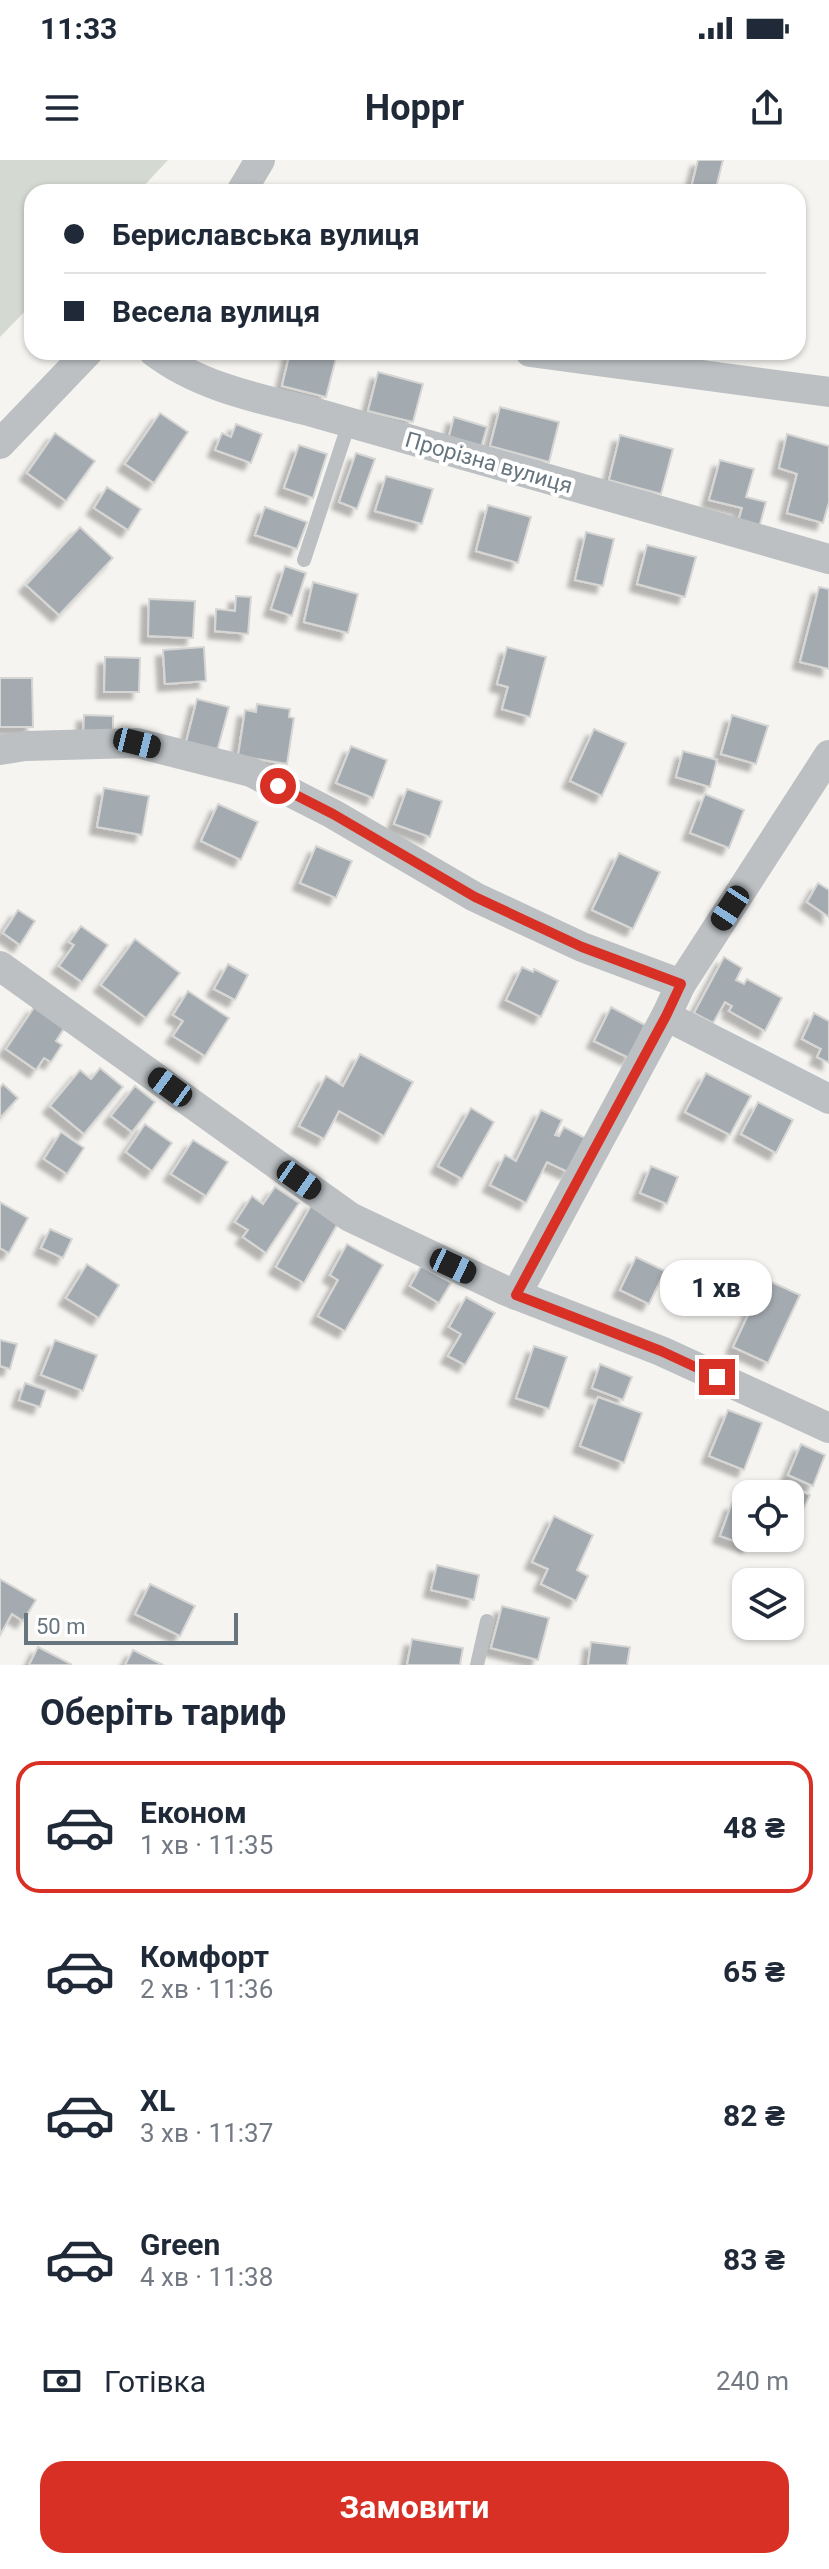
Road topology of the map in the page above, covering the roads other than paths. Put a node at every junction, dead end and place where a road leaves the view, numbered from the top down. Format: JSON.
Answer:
{"nodes":[{"id":1,"x":260,"y":160,"type":"edge"},
{"id":2,"x":246,"y":184,"type":"edge"},
{"id":3,"x":80,"y":360,"type":"edge"},
{"id":4,"x":165,"y":360,"type":"edge"},
{"id":5,"x":590,"y":360,"type":"edge"},
{"id":6,"x":829,"y":392,"type":"edge"},
{"id":7,"x":349,"y":423,"type":"junction"},
{"id":8,"x":0,"y":444,"type":"edge"},
{"id":9,"x":829,"y":559,"type":"edge"},
{"id":10,"x":304,"y":560,"type":"dead end"},
{"id":11,"x":0,"y":750,"type":"edge"},
{"id":12,"x":829,"y":755,"type":"edge"},
{"id":13,"x":0,"y":966,"type":"edge"},
{"id":14,"x":681,"y":984,"type":"junction"},
{"id":15,"x":666,"y":1016,"type":"junction"},
{"id":16,"x":829,"y":1099,"type":"edge"},
{"id":17,"x":516,"y":1295,"type":"junction"},
{"id":18,"x":829,"y":1428,"type":"edge"},
{"id":19,"x":487,"y":1621,"type":"dead end"},
{"id":20,"x":477,"y":1665,"type":"edge"}],
"edges":[{"from":1,"to":2,"type":"street"},
{"from":3,"to":8,"type":"street"},
{"from":4,"to":7,"type":"street","name":"Прорізна вулиця"},
{"from":5,"to":6,"type":"street"},
{"from":7,"to":9,"type":"street","name":"Прорізна вулиця"},
{"from":7,"to":10,"type":"lane"},
{"from":11,"to":14,"type":"street"},
{"from":12,"to":14,"type":"street"},
{"from":13,"to":17,"type":"street"},
{"from":14,"to":15,"type":"street"},
{"from":15,"to":16,"type":"street"},
{"from":15,"to":17,"type":"street"},
{"from":17,"to":18,"type":"street"},
{"from":19,"to":20,"type":"lane"}]}
